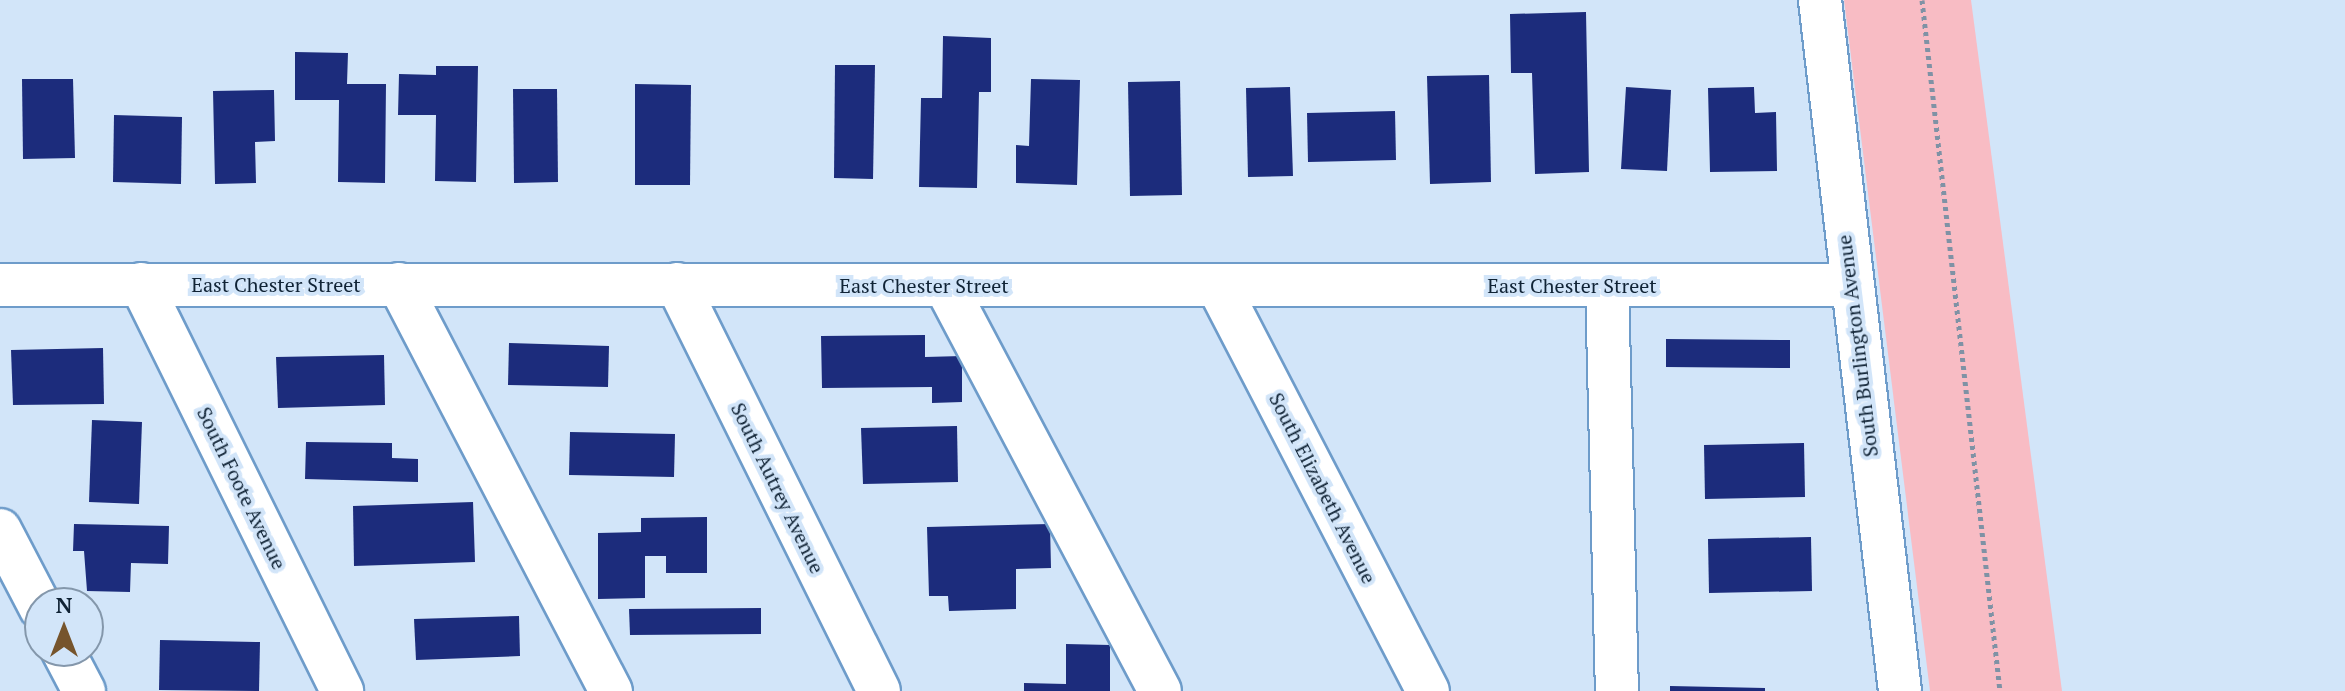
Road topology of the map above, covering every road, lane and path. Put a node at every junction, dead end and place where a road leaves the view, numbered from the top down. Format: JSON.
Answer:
{"nodes":[{"id":1,"x":1820,"y":0,"type":"edge"},
{"id":2,"x":1922,"y":0,"type":"edge"},
{"id":3,"x":141,"y":284,"type":"junction"},
{"id":4,"x":399,"y":284,"type":"junction"},
{"id":5,"x":677,"y":284,"type":"junction"},
{"id":6,"x":0,"y":285,"type":"edge"},
{"id":7,"x":945,"y":285,"type":"junction"},
{"id":8,"x":1607,"y":285,"type":"junction"},
{"id":9,"x":1849,"y":285,"type":"junction"},
{"id":10,"x":1218,"y":286,"type":"junction"},
{"id":11,"x":0,"y":530,"type":"edge"},
{"id":12,"x":23,"y":591,"type":"edge"},
{"id":13,"x":71,"y":667,"type":"edge"},
{"id":14,"x":84,"y":691,"type":"edge"},
{"id":15,"x":342,"y":691,"type":"edge"},
{"id":16,"x":611,"y":691,"type":"edge"},
{"id":17,"x":879,"y":691,"type":"edge"},
{"id":18,"x":1160,"y":691,"type":"edge"},
{"id":19,"x":1428,"y":691,"type":"edge"},
{"id":20,"x":1617,"y":691,"type":"edge"},
{"id":21,"x":1900,"y":691,"type":"edge"},
{"id":22,"x":2000,"y":691,"type":"edge"}],
"edges":[{"from":1,"to":9,"type":"street","name":"South Burlington Avenue"},
{"from":2,"to":22,"type":"path"},
{"from":3,"to":4,"type":"street","name":"East Chester Street"},
{"from":3,"to":6,"type":"street","name":"East Chester Street"},
{"from":3,"to":15,"type":"street","name":"South Foote Avenue"},
{"from":4,"to":5,"type":"street","name":"East Chester Street"},
{"from":4,"to":16,"type":"street"},
{"from":5,"to":7,"type":"street","name":"East Chester Street"},
{"from":5,"to":17,"type":"street","name":"South Autrey Avenue"},
{"from":7,"to":10,"type":"street","name":"East Chester Street"},
{"from":7,"to":18,"type":"street"},
{"from":8,"to":9,"type":"street","name":"East Chester Street"},
{"from":8,"to":10,"type":"street","name":"East Chester Street"},
{"from":8,"to":20,"type":"street"},
{"from":9,"to":21,"type":"street","name":"South Burlington Avenue"},
{"from":10,"to":19,"type":"street","name":"South Elizabeth Avenue"},
{"from":11,"to":12,"type":"street"},
{"from":13,"to":14,"type":"street"}]}
